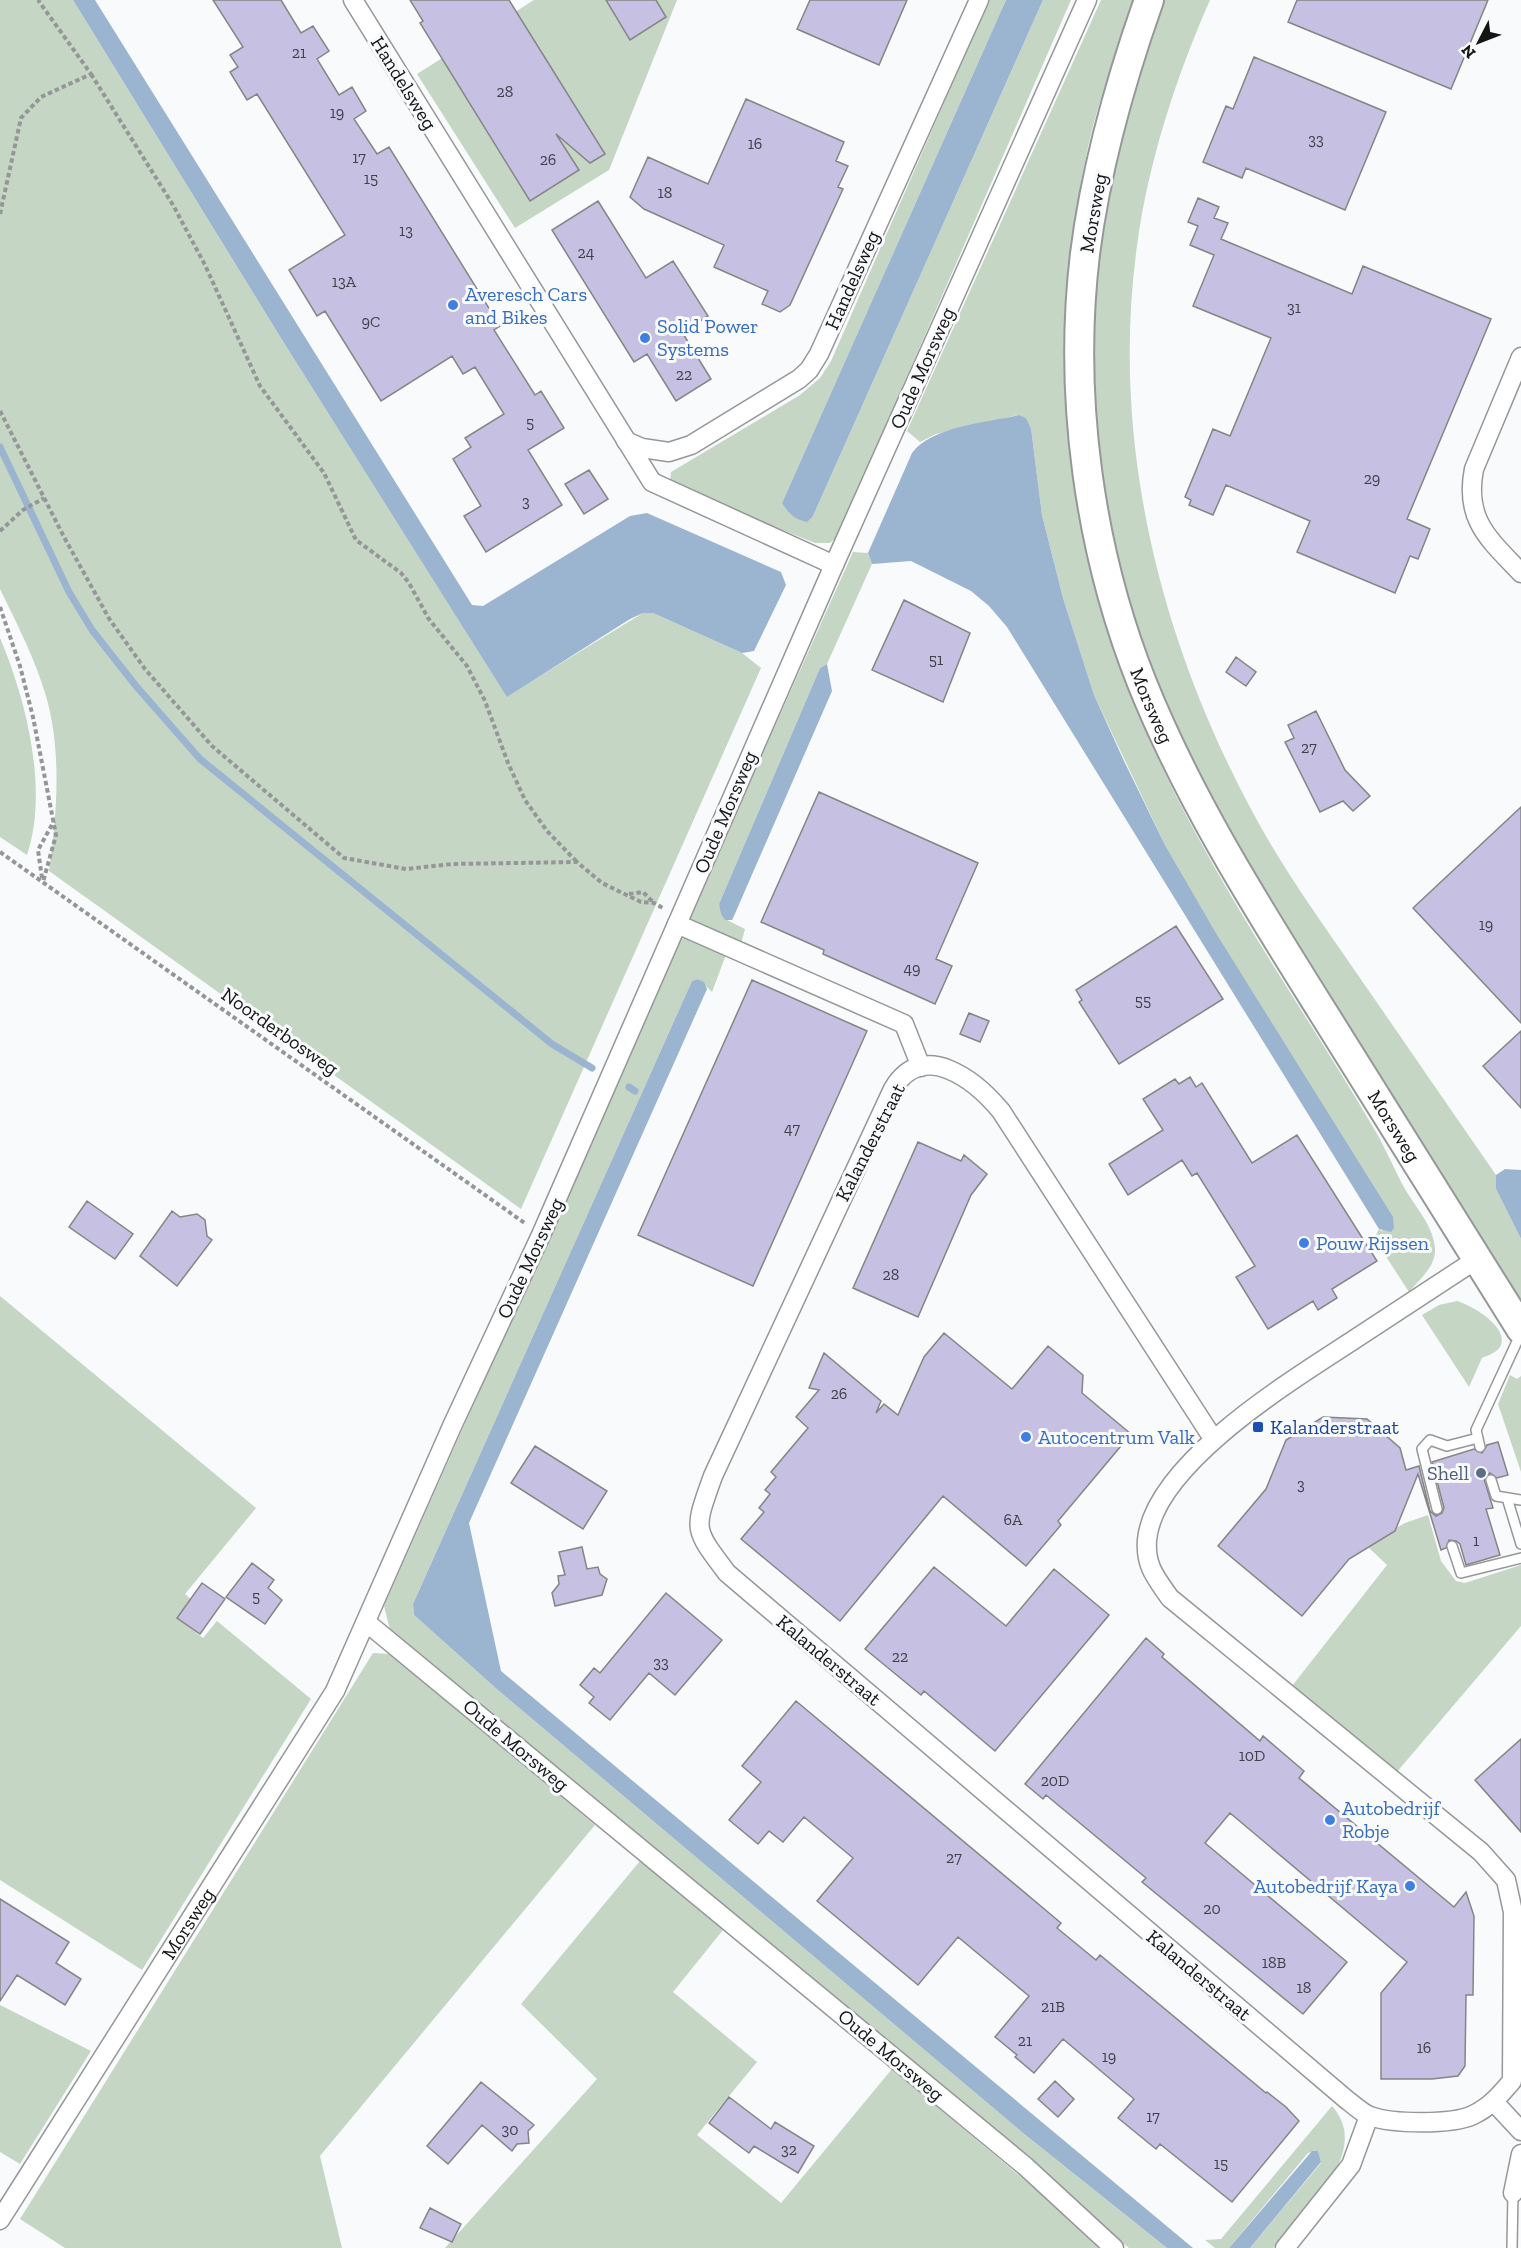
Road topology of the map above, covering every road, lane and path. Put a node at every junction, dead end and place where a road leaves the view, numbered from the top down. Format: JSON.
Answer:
{"nodes":[{"id":1,"x":38,"y":0,"type":"edge"},
{"id":2,"x":352,"y":0,"type":"edge"},
{"id":3,"x":979,"y":0,"type":"edge"},
{"id":4,"x":1087,"y":0,"type":"edge"},
{"id":5,"x":1149,"y":0,"type":"edge"},
{"id":6,"x":91,"y":74,"type":"junction"},
{"id":7,"x":0,"y":214,"type":"edge"},
{"id":8,"x":1521,"y":357,"type":"edge"},
{"id":9,"x":0,"y":411,"type":"edge"},
{"id":10,"x":626,"y":441,"type":"junction"},
{"id":11,"x":44,"y":498,"type":"junction"},
{"id":12,"x":0,"y":531,"type":"edge"},
{"id":13,"x":834,"y":565,"type":"junction"},
{"id":14,"x":1521,"y":573,"type":"edge"},
{"id":15,"x":0,"y":607,"type":"edge"},
{"id":16,"x":54,"y":820,"type":"junction"},
{"id":17,"x":0,"y":852,"type":"edge"},
{"id":18,"x":577,"y":862,"type":"junction"},
{"id":19,"x":43,"y":882,"type":"junction"},
{"id":20,"x":628,"y":894,"type":"junction"},
{"id":21,"x":654,"y":903,"type":"junction"},
{"id":22,"x":677,"y":924,"type":"junction"},
{"id":23,"x":921,"y":1066,"type":"junction"},
{"id":24,"x":542,"y":1235,"type":"junction"},
{"id":25,"x":1477,"y":1259,"type":"junction"},
{"id":26,"x":1521,"y":1331,"type":"edge"},
{"id":27,"x":1214,"y":1440,"type":"junction"},
{"id":28,"x":1491,"y":1480,"type":"dead end"},
{"id":29,"x":1507,"y":1498,"type":"junction"},
{"id":30,"x":1521,"y":1500,"type":"edge"},
{"id":31,"x":1437,"y":1509,"type":"dead end"},
{"id":32,"x":1521,"y":1544,"type":"edge"},
{"id":33,"x":1452,"y":1546,"type":"dead end"},
{"id":34,"x":1521,"y":1558,"type":"edge"},
{"id":35,"x":366,"y":1622,"type":"junction"},
{"id":36,"x":1494,"y":2102,"type":"junction"},
{"id":37,"x":1369,"y":2116,"type":"junction"},
{"id":38,"x":1521,"y":2131,"type":"edge"},
{"id":39,"x":1521,"y":2154,"type":"edge"},
{"id":40,"x":1513,"y":2193,"type":"joint"},
{"id":41,"x":0,"y":2220,"type":"edge"},
{"id":42,"x":1114,"y":2248,"type":"edge"},
{"id":43,"x":1285,"y":2248,"type":"edge"},
{"id":44,"x":1512,"y":2248,"type":"edge"}],
"edges":[{"from":1,"to":6,"type":"path"},
{"from":2,"to":10,"type":"street","name":"Handelsweg"},
{"from":3,"to":10,"type":"street","name":"Handelsweg"},
{"from":4,"to":13,"type":"street","name":"Oude Morsweg"},
{"from":5,"to":25,"type":"main road","name":"Morsweg"},
{"from":6,"to":7,"type":"path"},
{"from":6,"to":18,"type":"path"},
{"from":8,"to":14,"type":"street"},
{"from":9,"to":11,"type":"path"},
{"from":10,"to":13,"type":"street","name":"Handelsweg"},
{"from":11,"to":12,"type":"path"},
{"from":11,"to":18,"type":"path"},
{"from":13,"to":22,"type":"street","name":"Oude Morsweg"},
{"from":15,"to":16,"type":"path"},
{"from":16,"to":19,"type":"path"},
{"from":16,"to":19,"type":"path"},
{"from":17,"to":19,"type":"path","name":"Noorderbosweg"},
{"from":18,"to":20,"type":"path"},
{"from":19,"to":24,"type":"path","name":"Noorderbosweg"},
{"from":20,"to":21,"type":"path"},
{"from":20,"to":21,"type":"path"},
{"from":21,"to":22,"type":"path"},
{"from":22,"to":23,"type":"street","name":"Kalanderstraat"},
{"from":22,"to":24,"type":"street","name":"Oude Morsweg"},
{"from":23,"to":27,"type":"street","name":"Kalanderstraat"},
{"from":23,"to":37,"type":"street","name":"Kalanderstraat"},
{"from":24,"to":35,"type":"street","name":"Oude Morsweg"},
{"from":25,"to":26,"type":"main road","name":"Morsweg"},
{"from":25,"to":27,"type":"street","name":"Kalanderstraat"},
{"from":26,"to":31,"type":"lane"},
{"from":27,"to":36,"type":"street","name":"Kalanderstraat"},
{"from":28,"to":29,"type":"lane"},
{"from":29,"to":30,"type":"lane"},
{"from":29,"to":32,"type":"lane"},
{"from":33,"to":34,"type":"lane"},
{"from":35,"to":41,"type":"street","name":"Morsweg"},
{"from":35,"to":42,"type":"street","name":"Oude Morsweg"},
{"from":36,"to":37,"type":"street","name":"Kalanderstraat"},
{"from":36,"to":38,"type":"street"},
{"from":37,"to":43,"type":"street"},
{"from":39,"to":40,"type":"street"},
{"from":40,"to":44,"type":"lane"}]}
